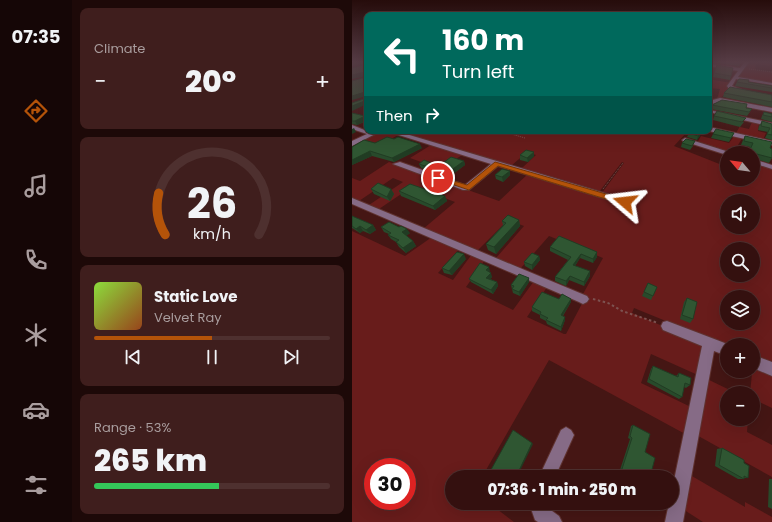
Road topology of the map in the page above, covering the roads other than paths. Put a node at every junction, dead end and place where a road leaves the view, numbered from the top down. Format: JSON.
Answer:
{"nodes":[{"id":1,"x":731,"y":86,"type":"edge"},
{"id":2,"x":746,"y":92,"type":"edge"},
{"id":3,"x":712,"y":102,"type":"edge"},
{"id":4,"x":772,"y":110,"type":"edge"},
{"id":5,"x":712,"y":111,"type":"edge"},
{"id":6,"x":772,"y":125,"type":"edge"},
{"id":7,"x":352,"y":127,"type":"edge"},
{"id":8,"x":364,"y":130,"type":"edge"},
{"id":9,"x":712,"y":130,"type":"edge"},
{"id":10,"x":372,"y":134,"type":"edge"},
{"id":11,"x":399,"y":134,"type":"edge"},
{"id":12,"x":686,"y":140,"type":"edge"},
{"id":13,"x":772,"y":143,"type":"edge"},
{"id":14,"x":352,"y":144,"type":"edge"},
{"id":15,"x":720,"y":151,"type":"edge"},
{"id":16,"x":497,"y":163,"type":"junction"},
{"id":17,"x":760,"y":163,"type":"edge"},
{"id":18,"x":397,"y":164,"type":"dead end"},
{"id":19,"x":772,"y":167,"type":"edge"},
{"id":20,"x":352,"y":201,"type":"edge"},
{"id":21,"x":625,"y":202,"type":"dead end"},
{"id":22,"x":583,"y":299,"type":"road end"},
{"id":23,"x":667,"y":326,"type":"road end"},
{"id":24,"x":709,"y":343,"type":"junction"},
{"id":25,"x":720,"y":347,"type":"edge"},
{"id":26,"x":760,"y":364,"type":"edge"},
{"id":27,"x":772,"y":369,"type":"edge"},
{"id":28,"x":566,"y":435,"type":"dead end"},
{"id":29,"x":550,"y":470,"type":"edge"},
{"id":30,"x":540,"y":510,"type":"edge"},
{"id":31,"x":553,"y":522,"type":"edge"},
{"id":32,"x":674,"y":522,"type":"edge"}],
"edges":[{"from":1,"to":2,"type":"street"},
{"from":3,"to":4,"type":"street"},
{"from":5,"to":6,"type":"street"},
{"from":7,"to":8,"type":"street"},
{"from":9,"to":13,"type":"street"},
{"from":10,"to":14,"type":"street"},
{"from":11,"to":16,"type":"street"},
{"from":12,"to":15,"type":"street"},
{"from":16,"to":18,"type":"street"},
{"from":16,"to":21,"type":"street"},
{"from":17,"to":19,"type":"street"},
{"from":20,"to":22,"type":"street"},
{"from":23,"to":24,"type":"street"},
{"from":24,"to":25,"type":"street"},
{"from":24,"to":32,"type":"street"},
{"from":26,"to":27,"type":"street"},
{"from":28,"to":29,"type":"street"},
{"from":30,"to":31,"type":"street"}]}
